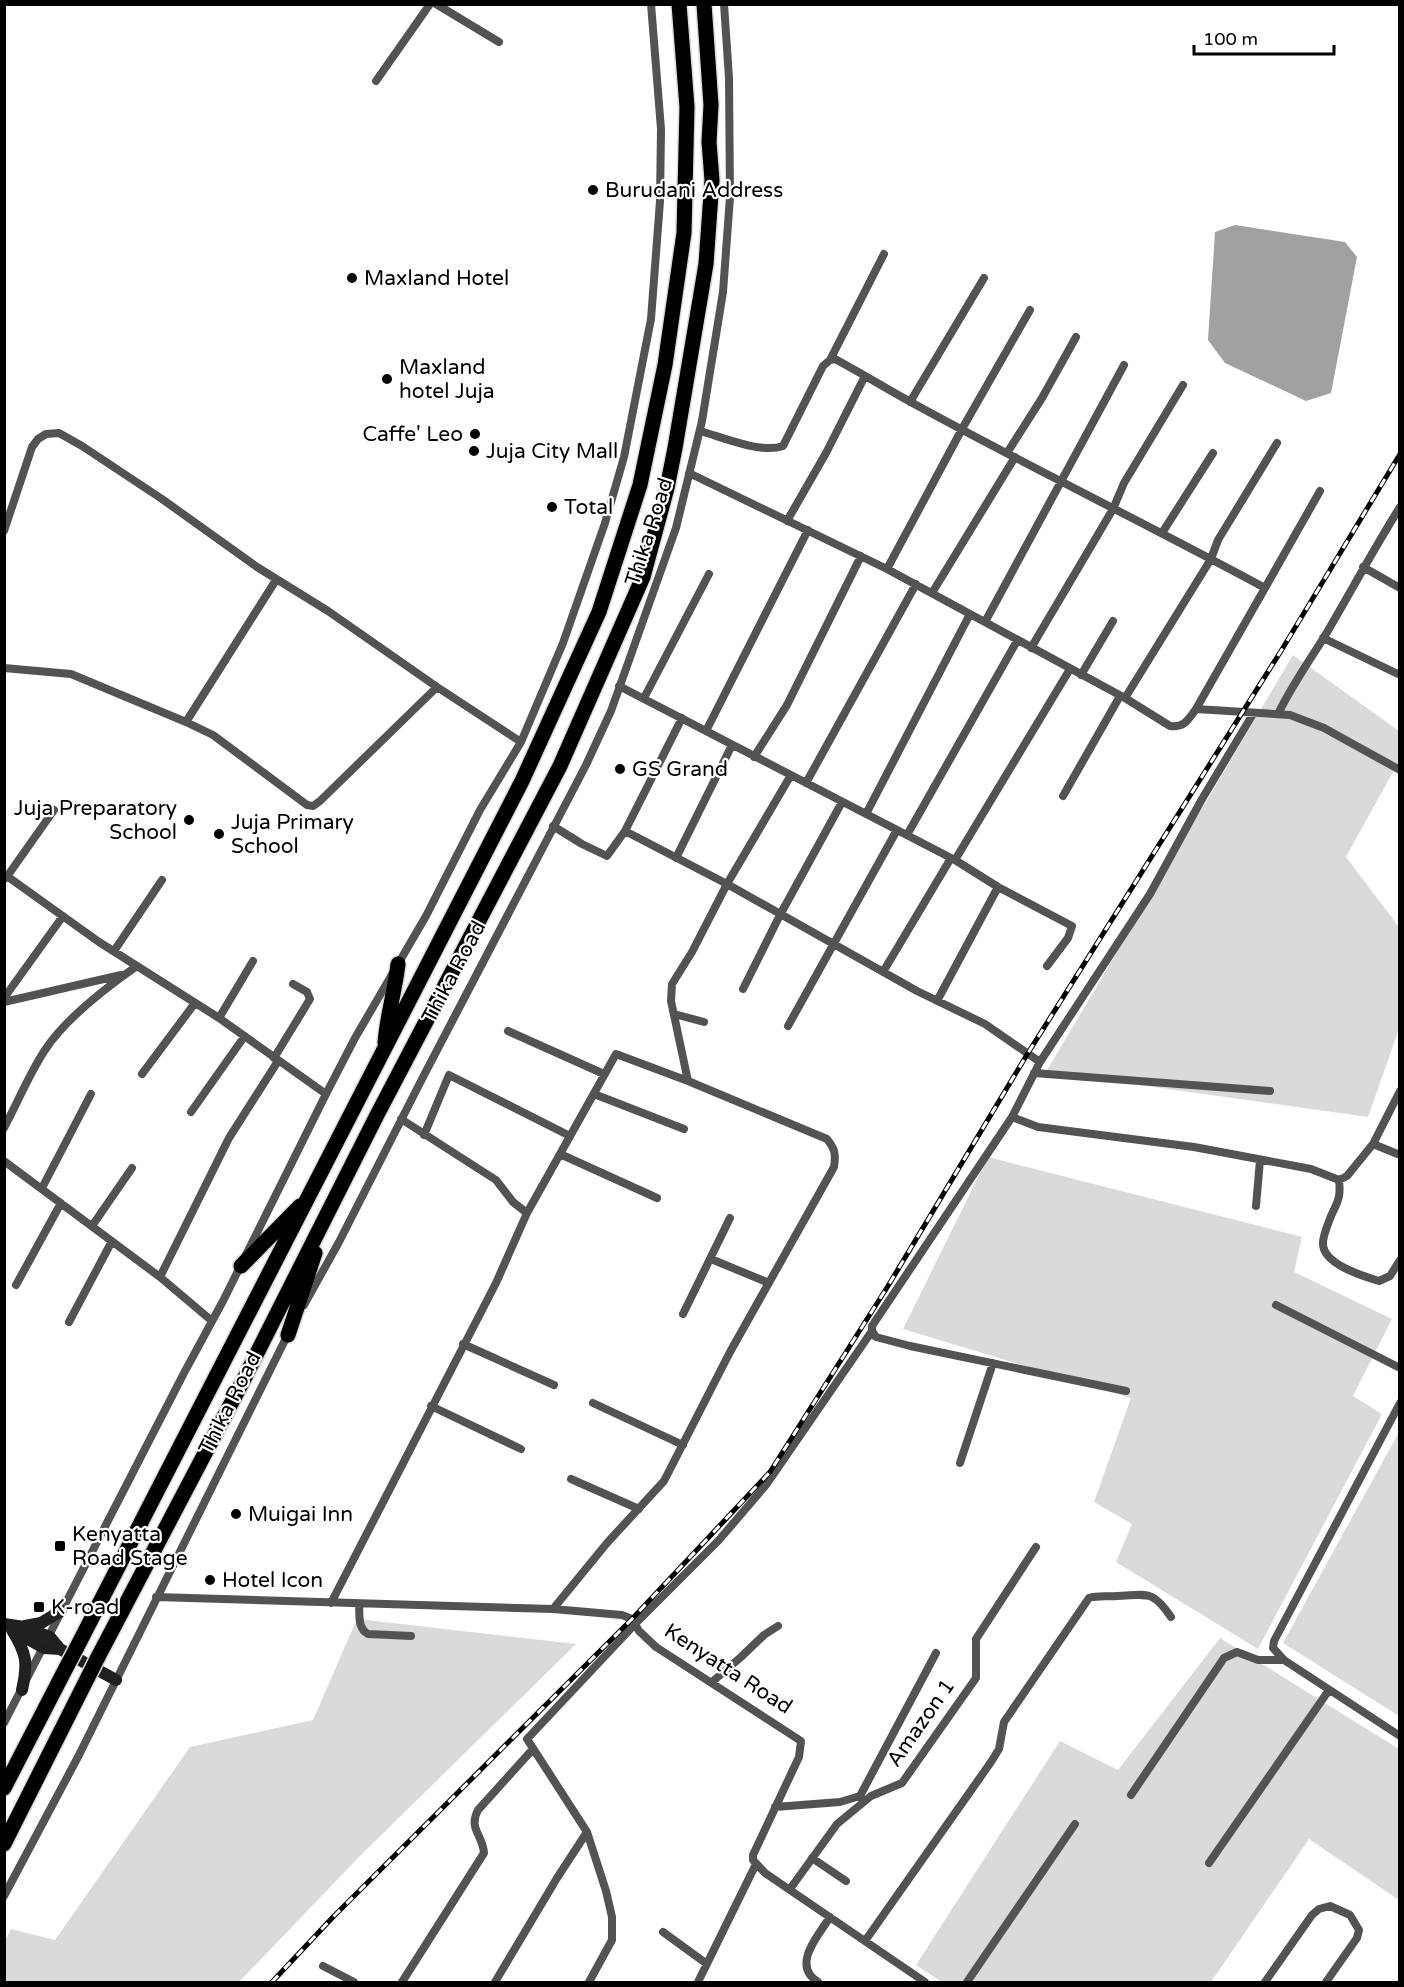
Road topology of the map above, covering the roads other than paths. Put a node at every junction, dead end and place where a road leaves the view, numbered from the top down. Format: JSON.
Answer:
{"nodes":[{"id":1,"x":430,"y":4,"type":"edge"},
{"id":2,"x":436,"y":4,"type":"edge"},
{"id":3,"x":651,"y":4,"type":"edge"},
{"id":4,"x":679,"y":4,"type":"edge"},
{"id":5,"x":704,"y":4,"type":"edge"},
{"id":6,"x":724,"y":4,"type":"edge"},
{"id":7,"x":499,"y":42,"type":"dead end"},
{"id":8,"x":376,"y":81,"type":"dead end"},
{"id":9,"x":884,"y":254,"type":"dead end"},
{"id":10,"x":984,"y":278,"type":"dead end"},
{"id":11,"x":1030,"y":310,"type":"dead end"},
{"id":12,"x":1076,"y":337,"type":"dead end"},
{"id":13,"x":830,"y":360,"type":"junction"},
{"id":14,"x":1124,"y":365,"type":"dead end"},
{"id":15,"x":865,"y":376,"type":"junction"},
{"id":16,"x":1183,"y":385,"type":"dead end"},
{"id":17,"x":910,"y":402,"type":"junction"},
{"id":18,"x":962,"y":429,"type":"junction"},
{"id":19,"x":700,"y":431,"type":"junction"},
{"id":20,"x":1277,"y":444,"type":"dead end"},
{"id":21,"x":1213,"y":453,"type":"dead end"},
{"id":22,"x":1011,"y":455,"type":"junction"},
{"id":23,"x":689,"y":474,"type":"junction"},
{"id":24,"x":1062,"y":481,"type":"junction"},
{"id":25,"x":1320,"y":491,"type":"dead end"},
{"id":26,"x":1400,"y":507,"type":"edge"},
{"id":27,"x":1113,"y":509,"type":"junction"},
{"id":28,"x":787,"y":521,"type":"junction"},
{"id":29,"x":808,"y":530,"type":"junction"},
{"id":30,"x":4,"y":531,"type":"edge"},
{"id":31,"x":1162,"y":533,"type":"junction"},
{"id":32,"x":861,"y":556,"type":"junction"},
{"id":33,"x":1211,"y":559,"type":"junction"},
{"id":34,"x":1363,"y":567,"type":"junction"},
{"id":35,"x":887,"y":569,"type":"junction"},
{"id":36,"x":709,"y":574,"type":"dead end"},
{"id":37,"x":276,"y":580,"type":"junction"},
{"id":38,"x":916,"y":584,"type":"junction"},
{"id":39,"x":1265,"y":588,"type":"junction"},
{"id":40,"x":1400,"y":588,"type":"edge"},
{"id":41,"x":932,"y":593,"type":"junction"},
{"id":42,"x":970,"y":614,"type":"junction"},
{"id":43,"x":1113,"y":621,"type":"dead end"},
{"id":44,"x":985,"y":622,"type":"junction"},
{"id":45,"x":1323,"y":638,"type":"junction"},
{"id":46,"x":1017,"y":641,"type":"junction"},
{"id":47,"x":1031,"y":648,"type":"junction"},
{"id":48,"x":4,"y":668,"type":"edge"},
{"id":49,"x":1070,"y":669,"type":"junction"},
{"id":50,"x":1081,"y":675,"type":"junction"},
{"id":51,"x":1400,"y":675,"type":"edge"},
{"id":52,"x":619,"y":686,"type":"junction"},
{"id":53,"x":437,"y":687,"type":"junction"},
{"id":54,"x":1123,"y":697,"type":"junction"},
{"id":55,"x":644,"y":698,"type":"junction"},
{"id":56,"x":1196,"y":710,"type":"junction"},
{"id":57,"x":1253,"y":714,"type":"junction"},
{"id":58,"x":1278,"y":714,"type":"junction"},
{"id":59,"x":682,"y":718,"type":"junction"},
{"id":60,"x":186,"y":722,"type":"junction"},
{"id":61,"x":706,"y":730,"type":"junction"},
{"id":62,"x":521,"y":742,"type":"junction"},
{"id":63,"x":732,"y":745,"type":"junction"},
{"id":64,"x":754,"y":757,"type":"junction"},
{"id":65,"x":1400,"y":770,"type":"edge"},
{"id":66,"x":790,"y":776,"type":"junction"},
{"id":67,"x":807,"y":783,"type":"junction"},
{"id":68,"x":1063,"y":796,"type":"dead end"},
{"id":69,"x":842,"y":802,"type":"junction"},
{"id":70,"x":54,"y":810,"type":"dead end"},
{"id":71,"x":866,"y":814,"type":"junction"},
{"id":72,"x":553,"y":826,"type":"junction"},
{"id":73,"x":897,"y":830,"type":"junction"},
{"id":74,"x":625,"y":831,"type":"junction"},
{"id":75,"x":907,"y":835,"type":"junction"},
{"id":76,"x":676,"y":858,"type":"junction"},
{"id":77,"x":953,"y":859,"type":"junction"},
{"id":78,"x":5,"y":876,"type":"edge"},
{"id":79,"x":162,"y":880,"type":"dead end"},
{"id":80,"x":727,"y":884,"type":"junction"},
{"id":81,"x":998,"y":887,"type":"junction"},
{"id":82,"x":780,"y":915,"type":"junction"},
{"id":83,"x":63,"y":916,"type":"junction"},
{"id":84,"x":834,"y":944,"type":"junction"},
{"id":85,"x":114,"y":951,"type":"junction"},
{"id":86,"x":253,"y":961,"type":"dead end"},
{"id":87,"x":398,"y":964,"type":"junction"},
{"id":88,"x":137,"y":966,"type":"junction"},
{"id":89,"x":1047,"y":966,"type":"dead end"},
{"id":90,"x":883,"y":972,"type":"junction"},
{"id":91,"x":125,"y":974,"type":"junction"},
{"id":92,"x":293,"y":984,"type":"dead end"},
{"id":93,"x":743,"y":989,"type":"dead end"},
{"id":94,"x":4,"y":1000,"type":"edge"},
{"id":95,"x":937,"y":1001,"type":"junction"},
{"id":96,"x":195,"y":1003,"type":"junction"},
{"id":97,"x":674,"y":1014,"type":"junction"},
{"id":98,"x":219,"y":1018,"type":"junction"},
{"id":99,"x":704,"y":1022,"type":"dead end"},
{"id":100,"x":788,"y":1026,"type":"dead end"},
{"id":101,"x":508,"y":1031,"type":"dead end"},
{"id":102,"x":244,"y":1037,"type":"junction"},
{"id":103,"x":384,"y":1052,"type":"junction"},
{"id":104,"x":276,"y":1059,"type":"junction"},
{"id":105,"x":1040,"y":1062,"type":"junction"},
{"id":106,"x":1034,"y":1073,"type":"junction"},
{"id":107,"x":142,"y":1074,"type":"dead end"},
{"id":108,"x":604,"y":1074,"type":"junction"},
{"id":109,"x":688,"y":1081,"type":"junction"},
{"id":110,"x":1270,"y":1090,"type":"dead end"},
{"id":111,"x":1400,"y":1091,"type":"edge"},
{"id":112,"x":92,"y":1094,"type":"dead end"},
{"id":113,"x":326,"y":1094,"type":"junction"},
{"id":114,"x":594,"y":1094,"type":"junction"},
{"id":115,"x":191,"y":1112,"type":"dead end"},
{"id":116,"x":1011,"y":1117,"type":"junction"},
{"id":117,"x":401,"y":1119,"type":"junction"},
{"id":118,"x":4,"y":1128,"type":"edge"},
{"id":119,"x":684,"y":1130,"type":"dead end"},
{"id":120,"x":424,"y":1134,"type":"junction"},
{"id":121,"x":570,"y":1136,"type":"junction"},
{"id":122,"x":1373,"y":1144,"type":"junction"},
{"id":123,"x":560,"y":1154,"type":"junction"},
{"id":124,"x":1400,"y":1155,"type":"edge"},
{"id":125,"x":1260,"y":1160,"type":"junction"},
{"id":126,"x":6,"y":1165,"type":"edge"},
{"id":127,"x":132,"y":1168,"type":"dead end"},
{"id":128,"x":1340,"y":1180,"type":"junction"},
{"id":129,"x":42,"y":1188,"type":"junction"},
{"id":130,"x":310,"y":1196,"type":"junction"},
{"id":131,"x":657,"y":1198,"type":"dead end"},
{"id":132,"x":61,"y":1203,"type":"junction"},
{"id":133,"x":1256,"y":1206,"type":"dead end"},
{"id":134,"x":327,"y":1213,"type":"junction"},
{"id":135,"x":527,"y":1213,"type":"junction"},
{"id":136,"x":730,"y":1218,"type":"dead end"},
{"id":137,"x":93,"y":1226,"type":"junction"},
{"id":138,"x":112,"y":1241,"type":"junction"},
{"id":139,"x":711,"y":1259,"type":"junction"},
{"id":140,"x":1400,"y":1260,"type":"edge"},
{"id":141,"x":241,"y":1266,"type":"junction"},
{"id":142,"x":160,"y":1277,"type":"junction"},
{"id":143,"x":769,"y":1283,"type":"junction"},
{"id":144,"x":16,"y":1285,"type":"dead end"},
{"id":145,"x":1276,"y":1305,"type":"dead end"},
{"id":146,"x":683,"y":1314,"type":"dead end"},
{"id":147,"x":212,"y":1321,"type":"junction"},
{"id":148,"x":69,"y":1322,"type":"dead end"},
{"id":149,"x":872,"y":1331,"type":"junction"},
{"id":150,"x":288,"y":1335,"type":"junction"},
{"id":151,"x":463,"y":1344,"type":"junction"},
{"id":152,"x":993,"y":1363,"type":"junction"},
{"id":153,"x":1400,"y":1368,"type":"edge"},
{"id":154,"x":554,"y":1385,"type":"dead end"},
{"id":155,"x":1126,"y":1390,"type":"dead end"},
{"id":156,"x":593,"y":1403,"type":"dead end"},
{"id":157,"x":1400,"y":1403,"type":"edge"},
{"id":158,"x":431,"y":1406,"type":"junction"},
{"id":159,"x":683,"y":1445,"type":"junction"},
{"id":160,"x":521,"y":1449,"type":"dead end"},
{"id":161,"x":960,"y":1464,"type":"dead end"},
{"id":162,"x":571,"y":1479,"type":"dead end"},
{"id":163,"x":639,"y":1509,"type":"junction"},
{"id":164,"x":1036,"y":1547,"type":"dead end"},
{"id":165,"x":156,"y":1597,"type":"junction"},
{"id":166,"x":331,"y":1603,"type":"junction"},
{"id":167,"x":359,"y":1604,"type":"junction"},
{"id":168,"x":553,"y":1609,"type":"junction"},
{"id":169,"x":61,"y":1611,"type":"junction"},
{"id":170,"x":1171,"y":1617,"type":"dead end"},
{"id":171,"x":635,"y":1624,"type":"junction"},
{"id":172,"x":10,"y":1626,"type":"edge"},
{"id":173,"x":778,"y":1626,"type":"dead end"},
{"id":174,"x":411,"y":1636,"type":"dead end"},
{"id":175,"x":47,"y":1642,"type":"junction"},
{"id":176,"x":68,"y":1649,"type":"junction"},
{"id":177,"x":936,"y":1653,"type":"dead end"},
{"id":178,"x":1284,"y":1660,"type":"junction"},
{"id":179,"x":116,"y":1680,"type":"junction"},
{"id":180,"x":712,"y":1682,"type":"junction"},
{"id":181,"x":22,"y":1690,"type":"junction"},
{"id":182,"x":1329,"y":1690,"type":"junction"},
{"id":183,"x":4,"y":1723,"type":"edge"},
{"id":184,"x":1400,"y":1736,"type":"edge"},
{"id":185,"x":533,"y":1749,"type":"junction"},
{"id":186,"x":4,"y":1788,"type":"edge"},
{"id":187,"x":1131,"y":1795,"type":"dead end"},
{"id":188,"x":775,"y":1807,"type":"junction"},
{"id":189,"x":1075,"y":1824,"type":"dead end"},
{"id":190,"x":587,"y":1832,"type":"junction"},
{"id":191,"x":4,"y":1844,"type":"edge"},
{"id":192,"x":812,"y":1858,"type":"junction"},
{"id":193,"x":1209,"y":1863,"type":"dead end"},
{"id":194,"x":756,"y":1864,"type":"junction"},
{"id":195,"x":846,"y":1881,"type":"dead end"},
{"id":196,"x":790,"y":1889,"type":"junction"},
{"id":197,"x":4,"y":1896,"type":"edge"},
{"id":198,"x":830,"y":1917,"type":"junction"},
{"id":199,"x":663,"y":1932,"type":"dead end"},
{"id":200,"x":865,"y":1941,"type":"junction"},
{"id":201,"x":707,"y":1964,"type":"junction"},
{"id":202,"x":323,"y":1966,"type":"dead end"},
{"id":203,"x":354,"y":1983,"type":"edge"},
{"id":204,"x":402,"y":1983,"type":"edge"},
{"id":205,"x":495,"y":1983,"type":"edge"},
{"id":206,"x":590,"y":1983,"type":"edge"},
{"id":207,"x":698,"y":1983,"type":"edge"},
{"id":208,"x":818,"y":1983,"type":"edge"},
{"id":209,"x":926,"y":1983,"type":"edge"},
{"id":210,"x":967,"y":1983,"type":"edge"},
{"id":211,"x":1265,"y":1983,"type":"edge"},
{"id":212,"x":1326,"y":1983,"type":"edge"}],
"edges":[{"from":1,"to":8,"type":"street"},
{"from":2,"to":7,"type":"street"},
{"from":3,"to":62,"type":"street","name":"Thika Road"},
{"from":4,"to":103,"type":"highway","name":"Thika Road"},
{"from":5,"to":134,"type":"highway","name":"Thika Road"},
{"from":6,"to":19,"type":"street","name":"Thika Road"},
{"from":9,"to":13,"type":"street"},
{"from":10,"to":17,"type":"street"},
{"from":11,"to":18,"type":"street"},
{"from":12,"to":22,"type":"street"},
{"from":13,"to":15,"type":"street"},
{"from":13,"to":19,"type":"street"},
{"from":14,"to":24,"type":"street"},
{"from":15,"to":17,"type":"street"},
{"from":15,"to":28,"type":"street"},
{"from":16,"to":27,"type":"street"},
{"from":17,"to":18,"type":"street"},
{"from":18,"to":22,"type":"street"},
{"from":18,"to":35,"type":"street"},
{"from":19,"to":23,"type":"street","name":"Thika Road"},
{"from":20,"to":33,"type":"street"},
{"from":21,"to":31,"type":"street"},
{"from":22,"to":24,"type":"street"},
{"from":22,"to":41,"type":"street"},
{"from":23,"to":28,"type":"street"},
{"from":23,"to":52,"type":"street","name":"Thika Road"},
{"from":24,"to":27,"type":"street"},
{"from":24,"to":44,"type":"street"},
{"from":25,"to":39,"type":"street"},
{"from":26,"to":34,"type":"street"},
{"from":27,"to":31,"type":"street"},
{"from":27,"to":47,"type":"street"},
{"from":28,"to":29,"type":"street"},
{"from":29,"to":32,"type":"street"},
{"from":29,"to":61,"type":"street"},
{"from":30,"to":37,"type":"street"},
{"from":31,"to":33,"type":"street"},
{"from":32,"to":35,"type":"street"},
{"from":32,"to":64,"type":"street"},
{"from":33,"to":39,"type":"street"},
{"from":33,"to":54,"type":"street"},
{"from":34,"to":40,"type":"street"},
{"from":34,"to":45,"type":"street"},
{"from":35,"to":38,"type":"street"},
{"from":36,"to":55,"type":"street"},
{"from":37,"to":53,"type":"street"},
{"from":37,"to":60,"type":"street"},
{"from":38,"to":41,"type":"street"},
{"from":38,"to":67,"type":"street"},
{"from":39,"to":56,"type":"street"},
{"from":41,"to":42,"type":"street"},
{"from":42,"to":44,"type":"street"},
{"from":42,"to":71,"type":"street"},
{"from":43,"to":50,"type":"street"},
{"from":44,"to":46,"type":"street"},
{"from":45,"to":51,"type":"street"},
{"from":45,"to":58,"type":"street"},
{"from":46,"to":47,"type":"street"},
{"from":46,"to":75,"type":"street"},
{"from":47,"to":49,"type":"street"},
{"from":48,"to":60,"type":"street"},
{"from":49,"to":50,"type":"street"},
{"from":49,"to":77,"type":"street"},
{"from":50,"to":54,"type":"street"},
{"from":52,"to":55,"type":"street"},
{"from":52,"to":72,"type":"street","name":"Thika Road"},
{"from":53,"to":60,"type":"street"},
{"from":53,"to":62,"type":"street"},
{"from":54,"to":56,"type":"street"},
{"from":54,"to":68,"type":"street"},
{"from":55,"to":59,"type":"street"},
{"from":56,"to":57,"type":"street"},
{"from":57,"to":58,"type":"street"},
{"from":57,"to":105,"type":"street"},
{"from":58,"to":65,"type":"street"},
{"from":59,"to":61,"type":"street"},
{"from":59,"to":74,"type":"street"},
{"from":61,"to":63,"type":"street"},
{"from":62,"to":87,"type":"street","name":"Thika Road"},
{"from":63,"to":64,"type":"street"},
{"from":63,"to":76,"type":"street"},
{"from":64,"to":66,"type":"street"},
{"from":66,"to":67,"type":"street"},
{"from":66,"to":80,"type":"street"},
{"from":67,"to":69,"type":"street"},
{"from":69,"to":71,"type":"street"},
{"from":69,"to":82,"type":"street"},
{"from":70,"to":78,"type":"street"},
{"from":71,"to":73,"type":"street"},
{"from":72,"to":74,"type":"street"},
{"from":72,"to":117,"type":"street","name":"Thika Road"},
{"from":73,"to":75,"type":"street"},
{"from":73,"to":84,"type":"street"},
{"from":74,"to":76,"type":"street"},
{"from":75,"to":77,"type":"street"},
{"from":76,"to":80,"type":"street"},
{"from":77,"to":81,"type":"street"},
{"from":77,"to":90,"type":"street"},
{"from":78,"to":83,"type":"street"},
{"from":79,"to":85,"type":"street"},
{"from":80,"to":82,"type":"street"},
{"from":80,"to":97,"type":"street"},
{"from":81,"to":89,"type":"street"},
{"from":81,"to":95,"type":"street"},
{"from":82,"to":84,"type":"street"},
{"from":82,"to":93,"type":"street"},
{"from":83,"to":85,"type":"street"},
{"from":83,"to":94,"type":"street"},
{"from":84,"to":90,"type":"street"},
{"from":84,"to":100,"type":"street"},
{"from":85,"to":88,"type":"street"},
{"from":86,"to":98,"type":"street"},
{"from":87,"to":103,"type":"highway"},
{"from":87,"to":113,"type":"street","name":"Thika Road"},
{"from":88,"to":91,"type":"street"},
{"from":88,"to":96,"type":"street"},
{"from":90,"to":95,"type":"street"},
{"from":91,"to":94,"type":"street"},
{"from":91,"to":118,"type":"street"},
{"from":92,"to":104,"type":"street"},
{"from":95,"to":105,"type":"street"},
{"from":96,"to":98,"type":"street"},
{"from":96,"to":107,"type":"street"},
{"from":97,"to":99,"type":"street"},
{"from":97,"to":109,"type":"street"},
{"from":98,"to":102,"type":"street"},
{"from":101,"to":108,"type":"street"},
{"from":102,"to":104,"type":"street"},
{"from":102,"to":115,"type":"street"},
{"from":103,"to":130,"type":"highway","name":"Thika Road"},
{"from":104,"to":113,"type":"street"},
{"from":104,"to":142,"type":"street"},
{"from":105,"to":106,"type":"street"},
{"from":106,"to":110,"type":"street"},
{"from":106,"to":116,"type":"street"},
{"from":108,"to":109,"type":"street"},
{"from":108,"to":114,"type":"street"},
{"from":109,"to":143,"type":"street"},
{"from":111,"to":122,"type":"street"},
{"from":112,"to":129,"type":"street"},
{"from":113,"to":141,"type":"street","name":"Thika Road"},
{"from":114,"to":119,"type":"street"},
{"from":114,"to":121,"type":"street"},
{"from":116,"to":125,"type":"street"},
{"from":116,"to":149,"type":"street"},
{"from":117,"to":120,"type":"street"},
{"from":117,"to":150,"type":"street","name":"Thika Road"},
{"from":120,"to":121,"type":"street"},
{"from":120,"to":135,"type":"street"},
{"from":121,"to":123,"type":"street"},
{"from":122,"to":124,"type":"street"},
{"from":122,"to":128,"type":"street"},
{"from":123,"to":131,"type":"street"},
{"from":123,"to":135,"type":"street"},
{"from":125,"to":128,"type":"street"},
{"from":125,"to":133,"type":"street"},
{"from":126,"to":129,"type":"street"},
{"from":127,"to":137,"type":"street"},
{"from":128,"to":140,"type":"street"},
{"from":129,"to":132,"type":"street"},
{"from":130,"to":141,"type":"highway"},
{"from":130,"to":176,"type":"highway","name":"Thika Road"},
{"from":132,"to":137,"type":"street"},
{"from":132,"to":144,"type":"street"},
{"from":134,"to":150,"type":"highway"},
{"from":134,"to":191,"type":"highway","name":"Thika Road","bridge":true},
{"from":135,"to":151,"type":"street"},
{"from":136,"to":139,"type":"street"},
{"from":137,"to":138,"type":"street"},
{"from":138,"to":142,"type":"street"},
{"from":138,"to":148,"type":"street"},
{"from":139,"to":143,"type":"street"},
{"from":139,"to":146,"type":"street"},
{"from":141,"to":147,"type":"street","name":"Thika Road"},
{"from":142,"to":147,"type":"street"},
{"from":143,"to":159,"type":"street"},
{"from":145,"to":153,"type":"street"},
{"from":147,"to":169,"type":"street","name":"Thika Road"},
{"from":149,"to":152,"type":"street"},
{"from":149,"to":171,"type":"street"},
{"from":150,"to":165,"type":"street","name":"Thika Road"},
{"from":151,"to":154,"type":"street"},
{"from":151,"to":158,"type":"street"},
{"from":152,"to":155,"type":"street"},
{"from":152,"to":161,"type":"street"},
{"from":156,"to":159,"type":"street"},
{"from":157,"to":178,"type":"street"},
{"from":158,"to":160,"type":"street"},
{"from":158,"to":166,"type":"street"},
{"from":159,"to":163,"type":"street"},
{"from":162,"to":163,"type":"street"},
{"from":163,"to":168,"type":"street"},
{"from":164,"to":192,"type":"street","name":"Amazon 1"},
{"from":165,"to":166,"type":"street","name":"Kenyatta Road"},
{"from":165,"to":179,"type":"street","name":"Thika Road"},
{"from":166,"to":167,"type":"street","name":"Kenyatta Road"},
{"from":167,"to":168,"type":"street","name":"Kenyatta Road"},
{"from":167,"to":174,"type":"street"},
{"from":168,"to":171,"type":"street","name":"Kenyatta Road"},
{"from":169,"to":172,"type":"main road"},
{"from":169,"to":175,"type":"street","name":"Thika Road"},
{"from":170,"to":200,"type":"street"},
{"from":171,"to":180,"type":"street","name":"Kenyatta Road"},
{"from":171,"to":185,"type":"street"},
{"from":172,"to":175,"type":"main road"},
{"from":172,"to":181,"type":"main road"},
{"from":173,"to":180,"type":"street"},
{"from":175,"to":176,"type":"main road"},
{"from":175,"to":181,"type":"street","name":"Thika Road"},
{"from":176,"to":179,"type":"main road"},
{"from":176,"to":186,"type":"highway","name":"Thika Road","bridge":true},
{"from":177,"to":188,"type":"street"},
{"from":178,"to":182,"type":"street"},
{"from":178,"to":187,"type":"street"},
{"from":179,"to":197,"type":"street","name":"Thika Road"},
{"from":180,"to":188,"type":"street","name":"Kenyatta Road"},
{"from":181,"to":183,"type":"street","name":"Thika Road"},
{"from":182,"to":184,"type":"street"},
{"from":182,"to":193,"type":"street"},
{"from":185,"to":190,"type":"street"},
{"from":185,"to":204,"type":"street"},
{"from":188,"to":194,"type":"street","name":"Kenyatta Road"},
{"from":189,"to":210,"type":"street"},
{"from":190,"to":205,"type":"street"},
{"from":190,"to":206,"type":"street"},
{"from":192,"to":195,"type":"street"},
{"from":192,"to":196,"type":"street","name":"Amazon 1"},
{"from":194,"to":196,"type":"street"},
{"from":194,"to":201,"type":"street","name":"Kenyatta Road"},
{"from":196,"to":198,"type":"street"},
{"from":198,"to":200,"type":"street"},
{"from":198,"to":208,"type":"street"},
{"from":199,"to":201,"type":"street"},
{"from":200,"to":209,"type":"street"},
{"from":201,"to":207,"type":"street","name":"Kenyatta Road"},
{"from":202,"to":203,"type":"street"},
{"from":211,"to":212,"type":"street"}]}
